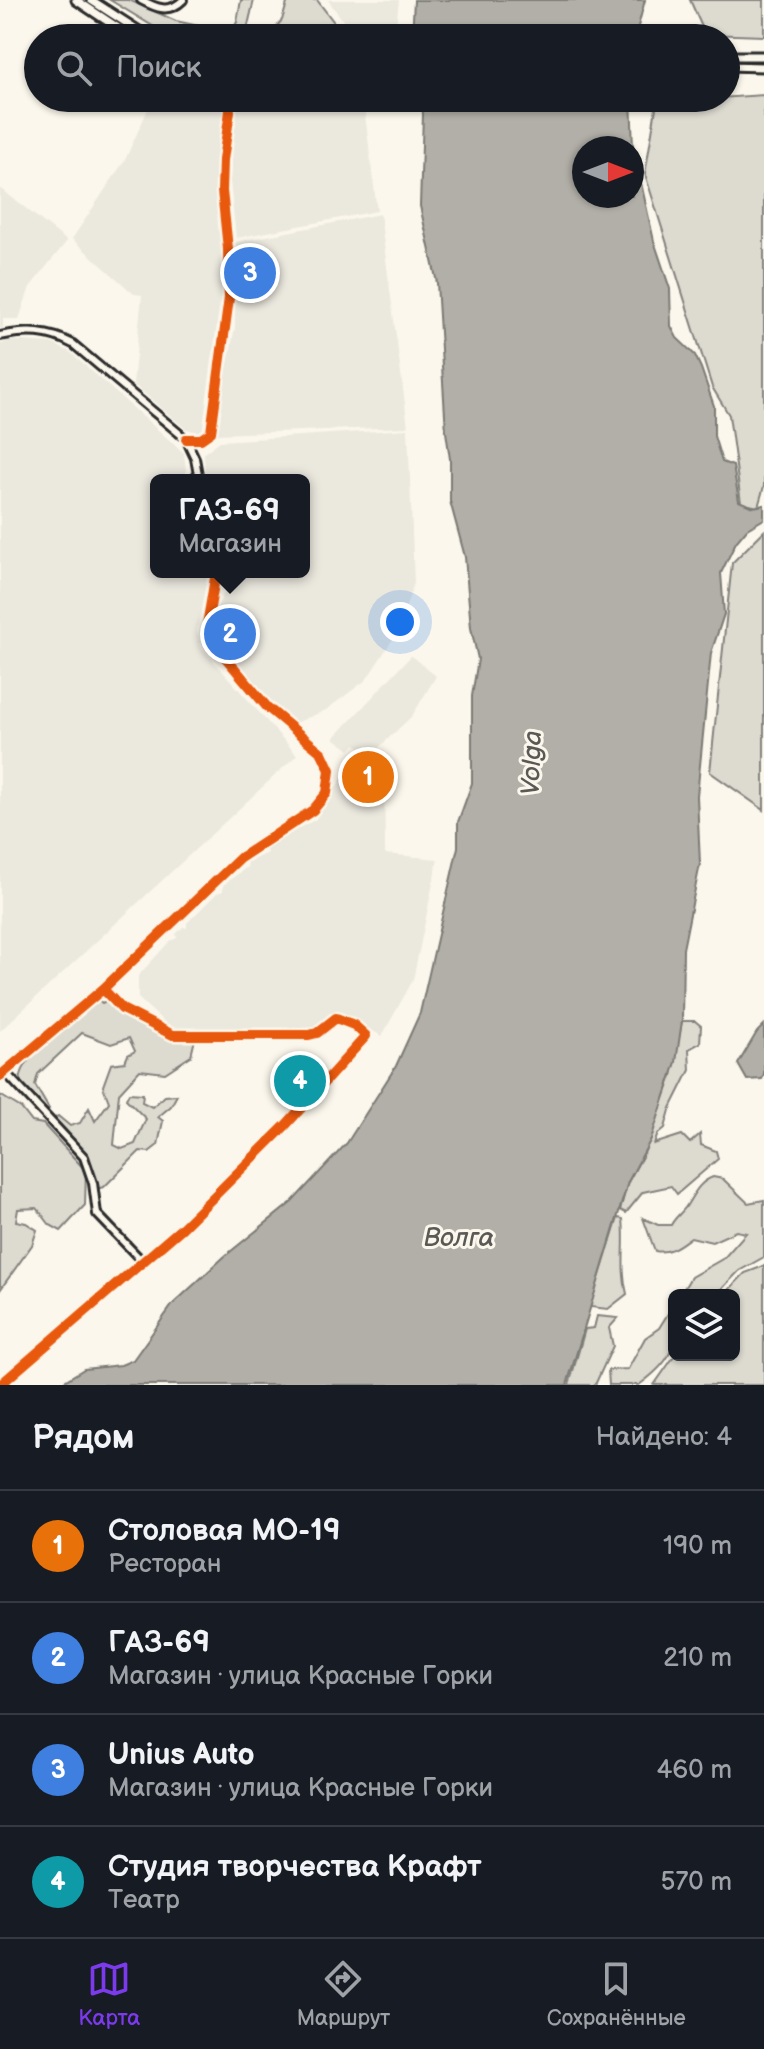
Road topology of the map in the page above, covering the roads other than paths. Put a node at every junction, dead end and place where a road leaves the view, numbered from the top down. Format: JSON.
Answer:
{"nodes":[{"id":1,"x":76,"y":0,"type":"edge"},
{"id":2,"x":91,"y":0,"type":"edge"},
{"id":3,"x":141,"y":0,"type":"edge"},
{"id":4,"x":183,"y":0,"type":"edge"},
{"id":5,"x":112,"y":24,"type":"edge"},
{"id":6,"x":128,"y":24,"type":"edge"},
{"id":7,"x":740,"y":56,"type":"edge"},
{"id":8,"x":764,"y":56,"type":"edge"},
{"id":9,"x":740,"y":66,"type":"edge"},
{"id":10,"x":764,"y":67,"type":"edge"},
{"id":11,"x":230,"y":112,"type":"edge"},
{"id":12,"x":0,"y":336,"type":"edge"},
{"id":13,"x":186,"y":439,"type":"junction"},
{"id":14,"x":198,"y":474,"type":"edge"},
{"id":15,"x":215,"y":578,"type":"edge"},
{"id":16,"x":103,"y":989,"type":"junction"},
{"id":17,"x":2,"y":1074,"type":"edge"},
{"id":18,"x":142,"y":1261,"type":"junction"},
{"id":19,"x":0,"y":1385,"type":"edge"}],
"edges":[{"from":1,"to":5,"type":"main road"},
{"from":2,"to":6,"type":"main road"},
{"from":3,"to":4,"type":"street"},
{"from":7,"to":8,"type":"main road"},
{"from":9,"to":10,"type":"main road"},
{"from":11,"to":13,"type":"street"},
{"from":12,"to":13,"type":"street"},
{"from":13,"to":14,"type":"street"},
{"from":15,"to":16,"type":"street"},
{"from":16,"to":17,"type":"street"},
{"from":16,"to":18,"type":"street"},
{"from":17,"to":18,"type":"street"},
{"from":18,"to":19,"type":"street"}]}
